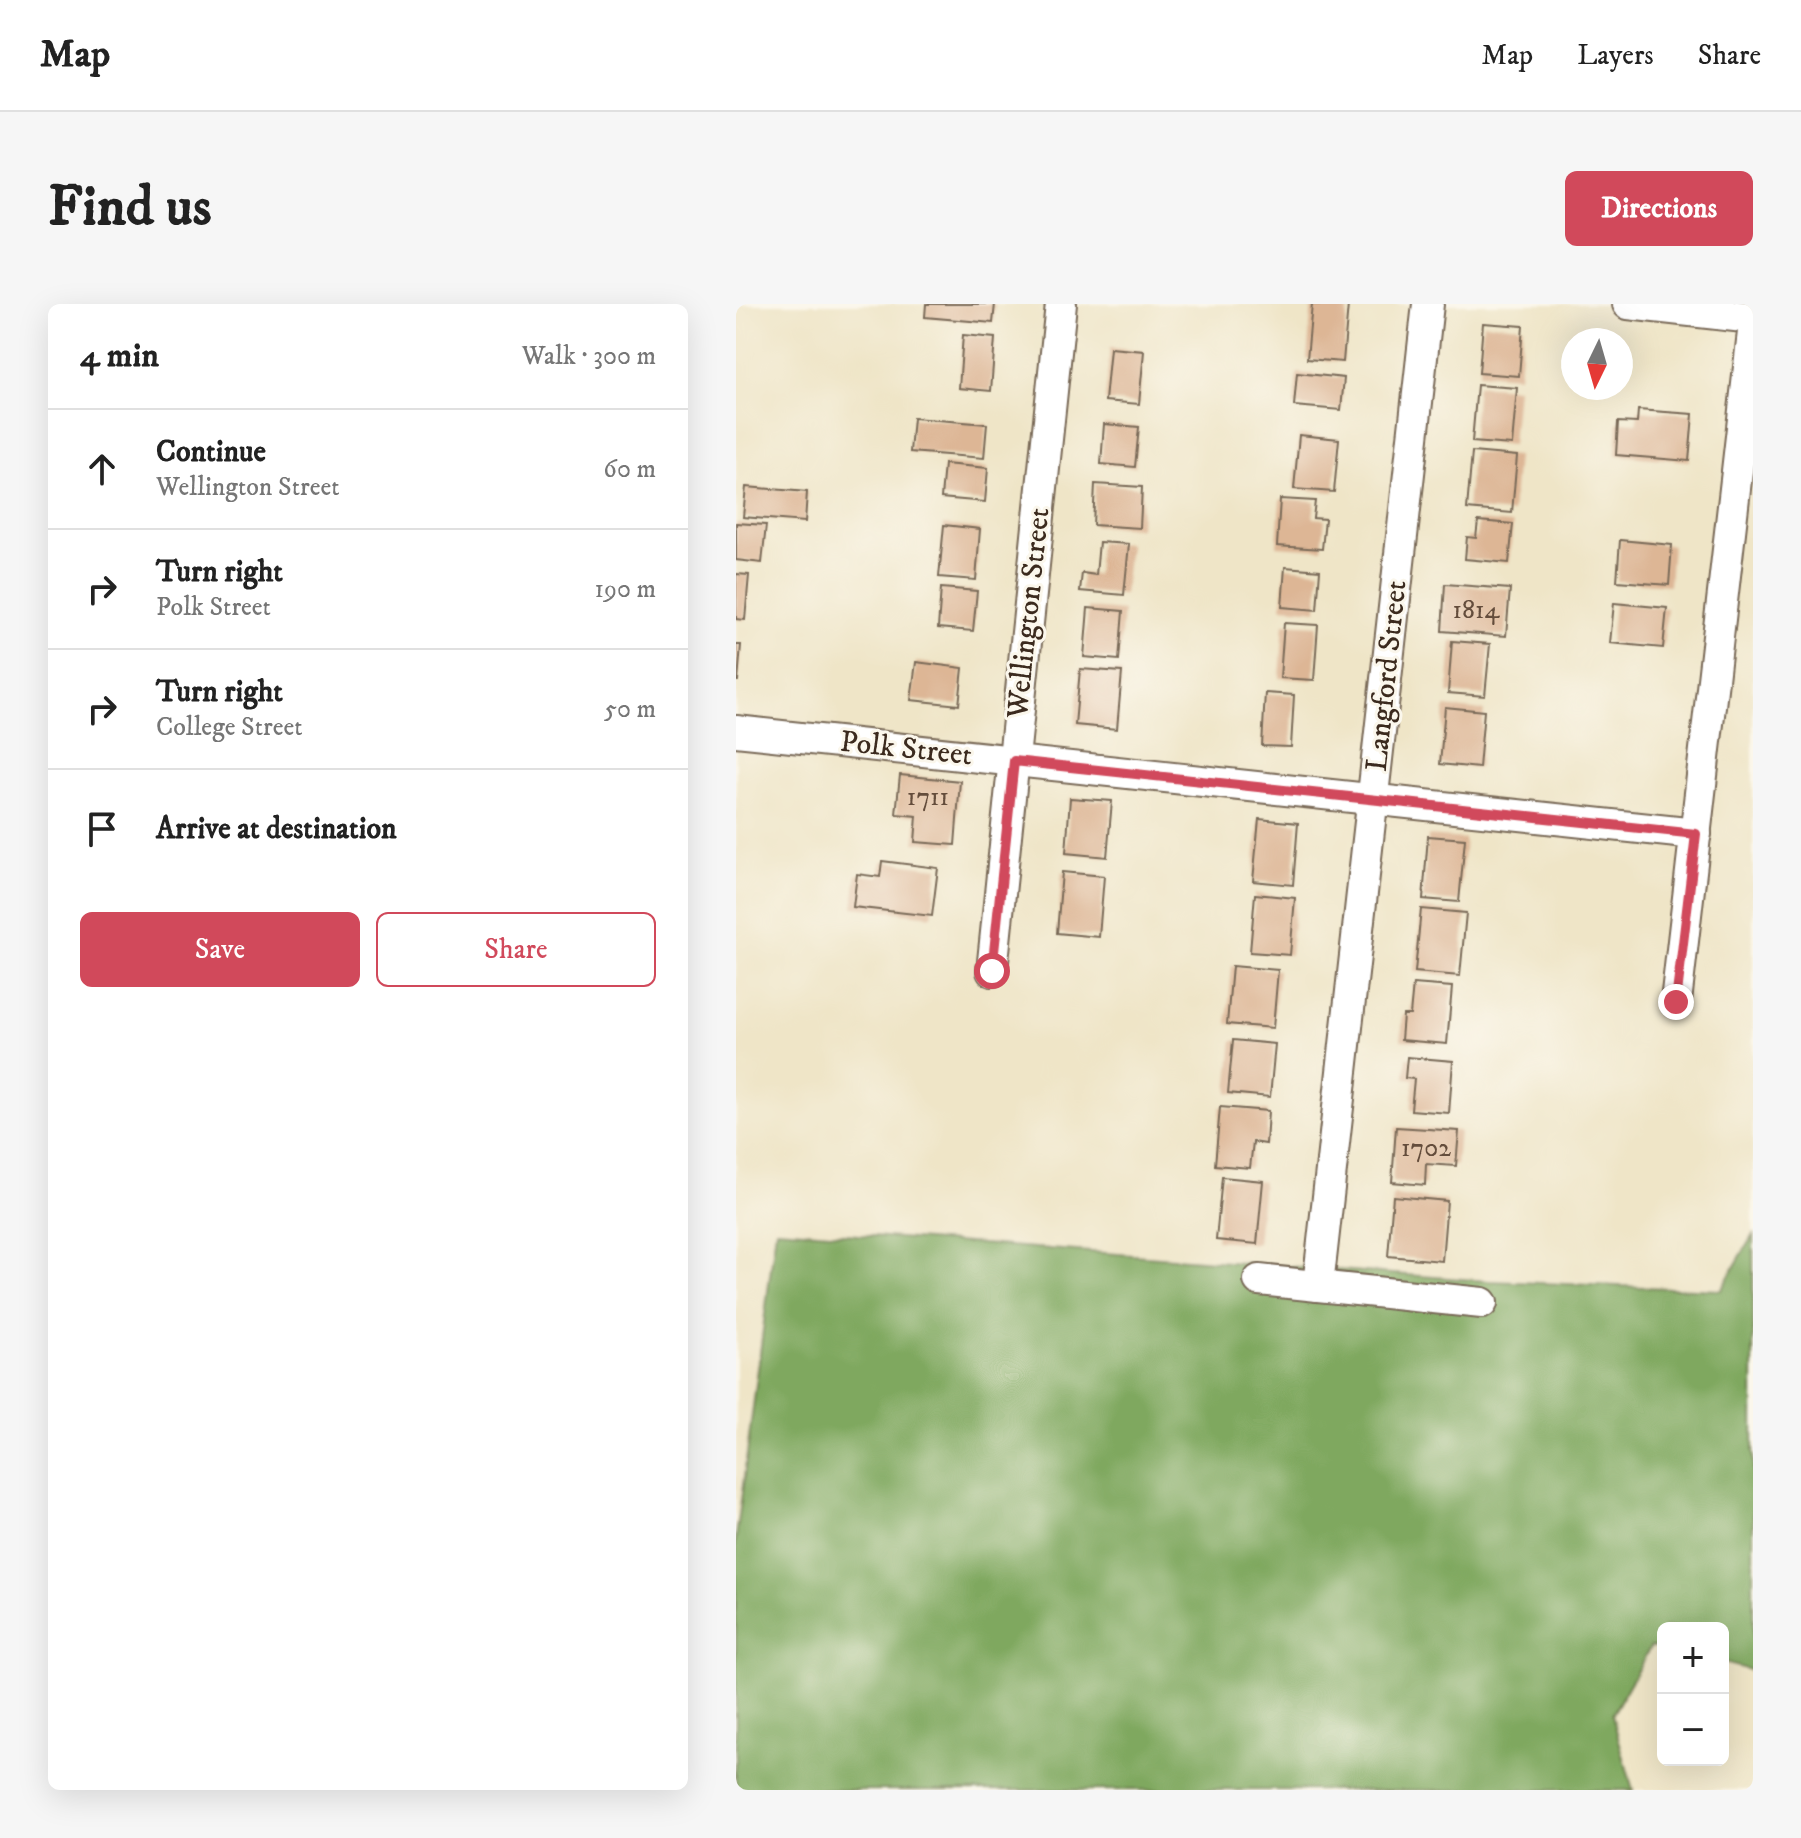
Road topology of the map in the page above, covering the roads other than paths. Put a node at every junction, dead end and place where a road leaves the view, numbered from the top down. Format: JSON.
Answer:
{"nodes":[{"id":1,"x":1061,"y":304,"type":"edge"},
{"id":2,"x":1428,"y":304,"type":"edge"},
{"id":3,"x":1628,"y":304,"type":"edge"},
{"id":4,"x":1753,"y":318,"type":"edge"},
{"id":5,"x":1753,"y":332,"type":"edge"},
{"id":6,"x":736,"y":731,"type":"edge"},
{"id":7,"x":1014,"y":761,"type":"junction"},
{"id":8,"x":1373,"y":799,"type":"junction"},
{"id":9,"x":1696,"y":834,"type":"junction"},
{"id":10,"x":992,"y":971,"type":"dead end"},
{"id":11,"x":1676,"y":1002,"type":"dead end"},
{"id":12,"x":1259,"y":1280,"type":"dead end"},
{"id":13,"x":1318,"y":1286,"type":"junction"},
{"id":14,"x":1482,"y":1303,"type":"dead end"}],
"edges":[{"from":1,"to":7,"type":"street","name":"Wellington Street"},
{"from":2,"to":8,"type":"street","name":"Langford Street"},
{"from":3,"to":4,"type":"street"},
{"from":5,"to":9,"type":"street"},
{"from":6,"to":7,"type":"street","name":"Polk Street"},
{"from":7,"to":8,"type":"street","name":"Polk Street"},
{"from":7,"to":10,"type":"street","name":"Wellington Street"},
{"from":8,"to":9,"type":"street","name":"Polk Street"},
{"from":8,"to":13,"type":"street","name":"Langford Street"},
{"from":9,"to":11,"type":"street"},
{"from":12,"to":13,"type":"street"},
{"from":13,"to":14,"type":"street"}]}
